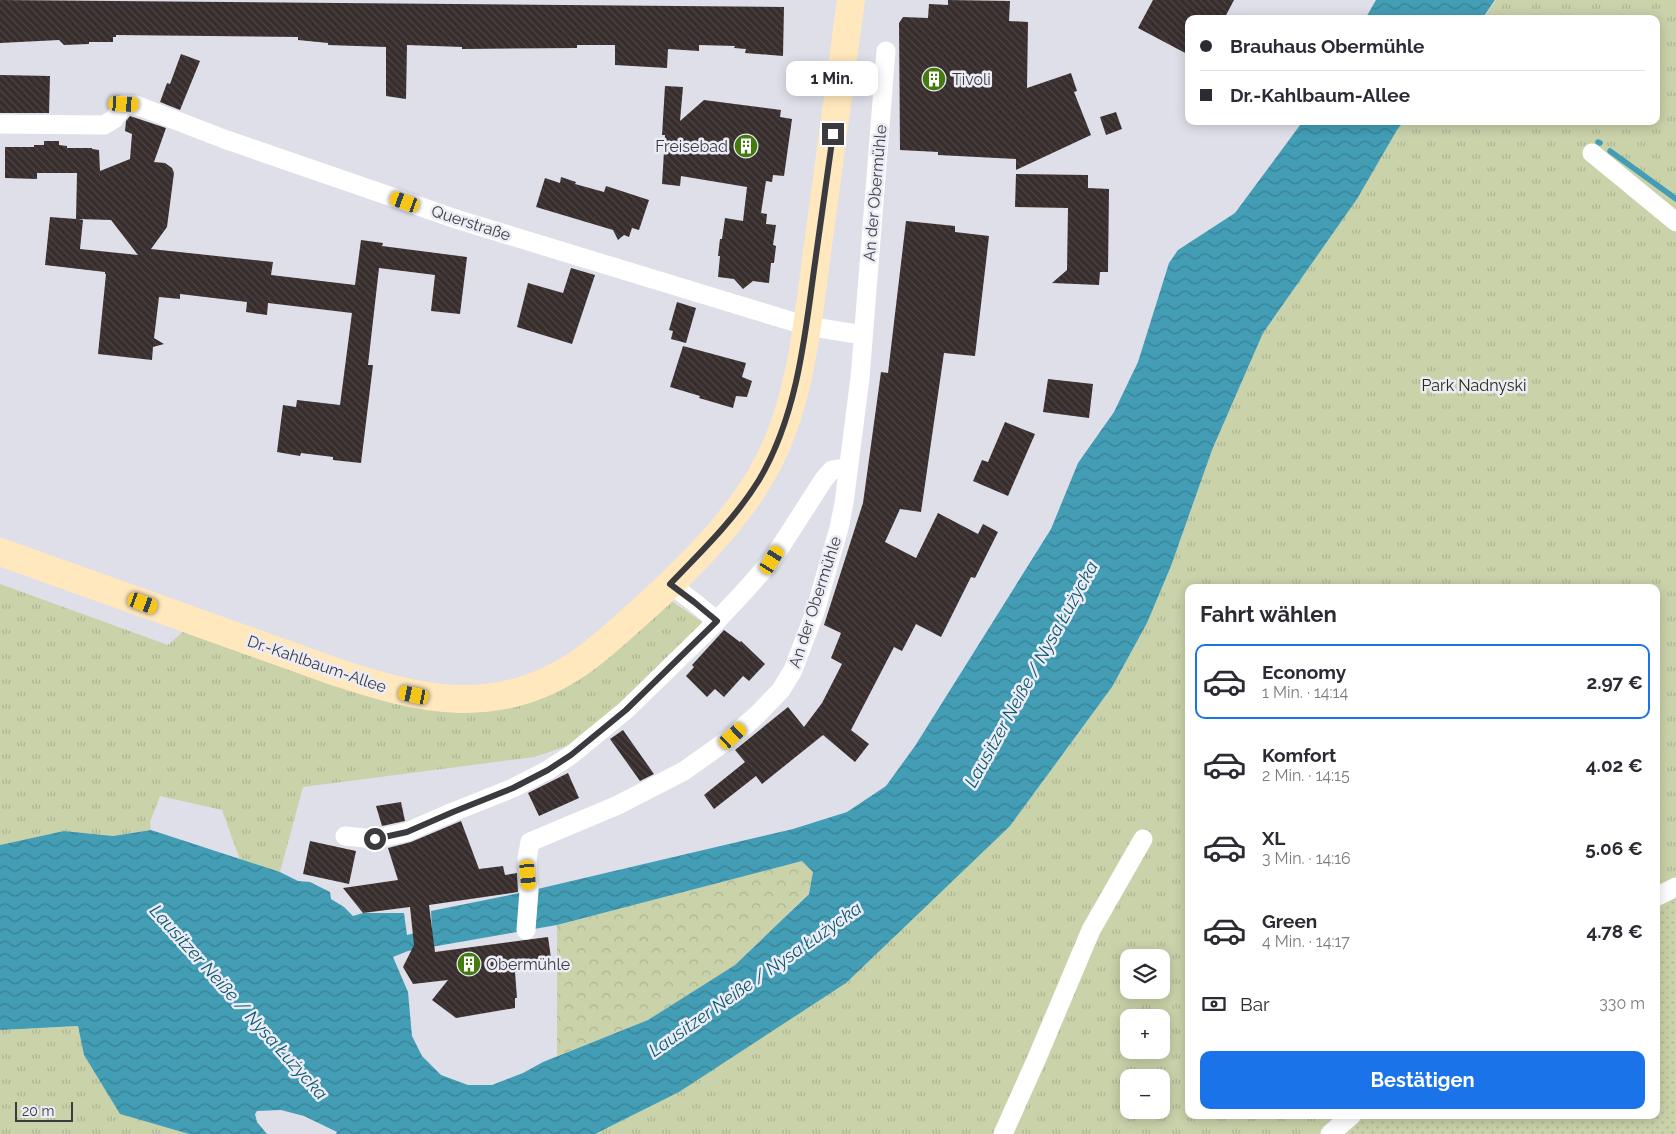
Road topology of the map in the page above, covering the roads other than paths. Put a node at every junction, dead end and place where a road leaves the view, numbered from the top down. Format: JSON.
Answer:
{"nodes":[{"id":1,"x":851,"y":0,"type":"edge"},
{"id":2,"x":886,"y":52,"type":"dead end"},
{"id":3,"x":0,"y":124,"type":"edge"},
{"id":4,"x":1592,"y":152,"type":"dead end"},
{"id":5,"x":1676,"y":222,"type":"edge"},
{"id":6,"x":807,"y":326,"type":"junction"},
{"id":7,"x":863,"y":335,"type":"junction"},
{"id":8,"x":847,"y":468,"type":"junction"},
{"id":9,"x":0,"y":552,"type":"edge"},
{"id":10,"x":670,"y":584,"type":"junction"},
{"id":11,"x":717,"y":621,"type":"junction"},
{"id":12,"x":345,"y":836,"type":"dead end"},
{"id":13,"x":1143,"y":839,"type":"dead end"},
{"id":14,"x":1676,"y":886,"type":"edge"},
{"id":15,"x":1660,"y":895,"type":"edge"},
{"id":16,"x":526,"y":930,"type":"dead end"},
{"id":17,"x":1347,"y":1119,"type":"edge"},
{"id":18,"x":1003,"y":1134,"type":"edge"},
{"id":19,"x":1330,"y":1134,"type":"edge"}],
"edges":[{"from":1,"to":6,"type":"main road","name":"Dr.-Kahlbaum-Allee"},
{"from":2,"to":7,"type":"street","name":"An der Obermühle"},
{"from":3,"to":6,"type":"street","name":"Querstraße"},
{"from":4,"to":5,"type":"street"},
{"from":6,"to":7,"type":"street"},
{"from":6,"to":10,"type":"main road","name":"Dr.-Kahlbaum-Allee"},
{"from":7,"to":8,"type":"street","name":"An der Obermühle"},
{"from":8,"to":11,"type":"street"},
{"from":8,"to":16,"type":"street","name":"An der Obermühle"},
{"from":9,"to":10,"type":"main road","name":"Dr.-Kahlbaum-Allee"},
{"from":10,"to":11,"type":"street"},
{"from":11,"to":12,"type":"street"},
{"from":13,"to":18,"type":"street"},
{"from":14,"to":15,"type":"street"},
{"from":17,"to":19,"type":"street"}]}
